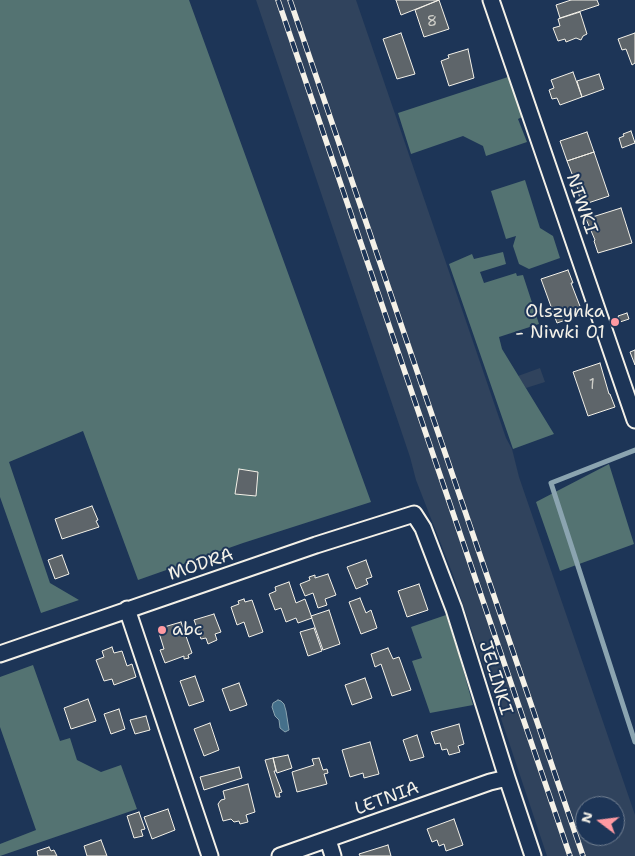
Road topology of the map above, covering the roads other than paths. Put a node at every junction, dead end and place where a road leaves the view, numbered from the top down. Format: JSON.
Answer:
{"nodes":[{"id":1,"x":492,"y":0,"type":"edge"},
{"id":2,"x":635,"y":420,"type":"edge"},
{"id":3,"x":414,"y":514,"type":"joint"},
{"id":4,"x":127,"y":609,"type":"junction"},
{"id":5,"x":0,"y":654,"type":"edge"},
{"id":6,"x":507,"y":778,"type":"junction"},
{"id":7,"x":328,"y":840,"type":"junction"},
{"id":8,"x":210,"y":856,"type":"edge"},
{"id":9,"x":280,"y":856,"type":"edge"},
{"id":10,"x":333,"y":856,"type":"edge"},
{"id":11,"x":533,"y":856,"type":"edge"}],
"edges":[{"from":1,"to":2,"type":"street","name":"NIWKI"},
{"from":3,"to":4,"type":"street","name":"MODRA"},
{"from":3,"to":6,"type":"street","name":"JELINKI"},
{"from":4,"to":5,"type":"street","name":"MODRA"},
{"from":4,"to":8,"type":"street"},
{"from":6,"to":7,"type":"street","name":"LETNIA"},
{"from":6,"to":11,"type":"street","name":"JELINKI"},
{"from":7,"to":9,"type":"street","name":"LETNIA"},
{"from":7,"to":10,"type":"street"}]}
